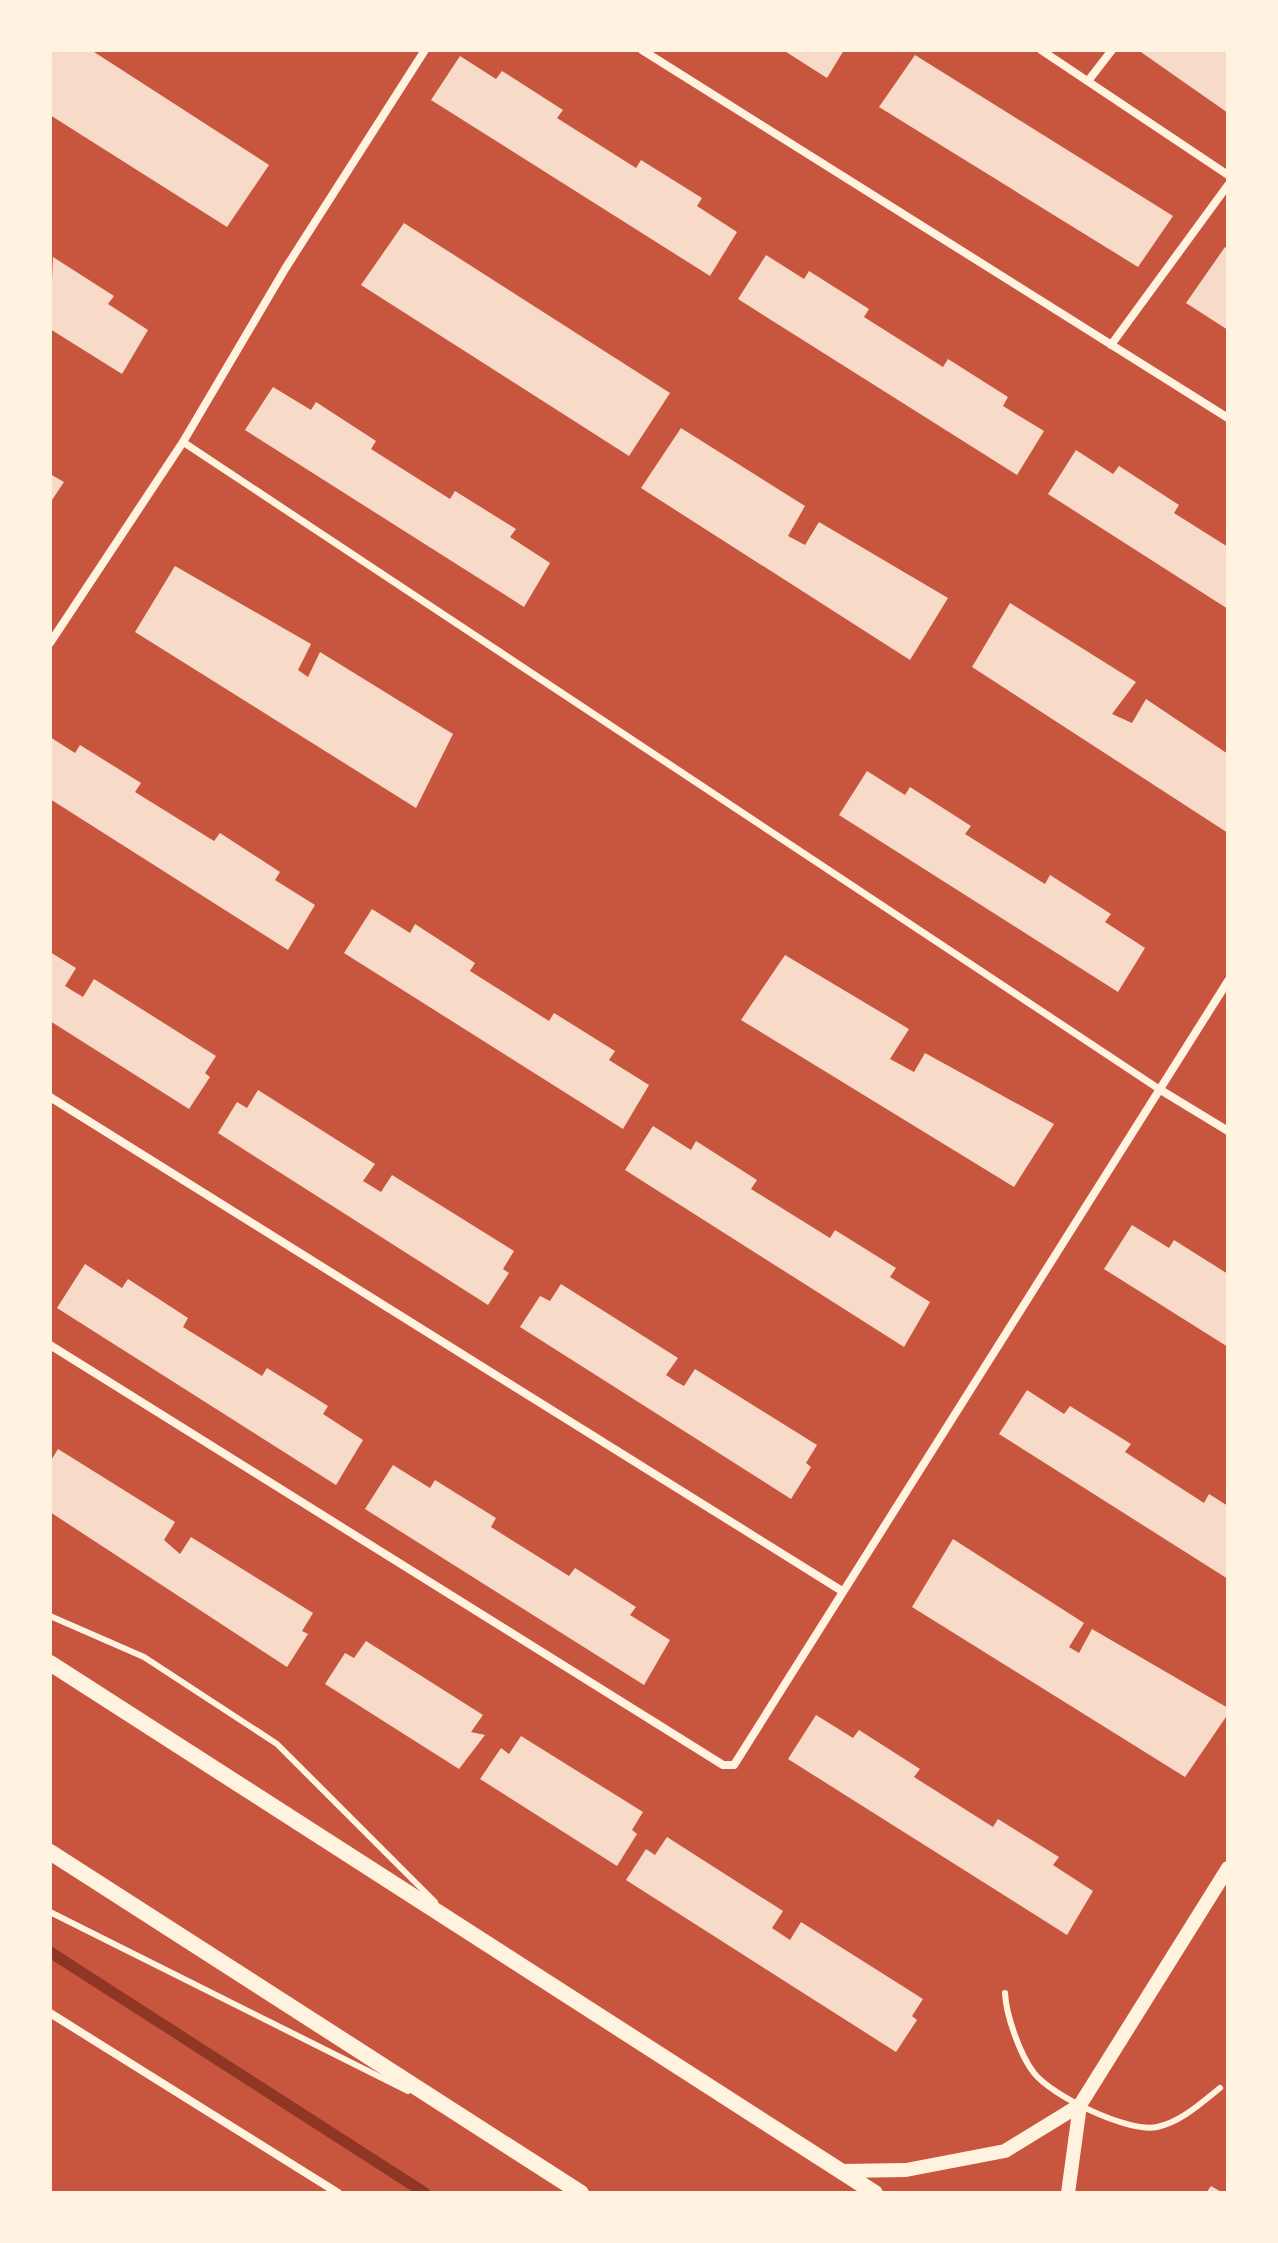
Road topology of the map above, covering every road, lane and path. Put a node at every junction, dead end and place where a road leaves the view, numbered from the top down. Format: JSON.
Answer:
{"nodes":[{"id":1,"x":425,"y":50,"type":"edge"},
{"id":2,"x":642,"y":50,"type":"edge"},
{"id":3,"x":1041,"y":50,"type":"edge"},
{"id":4,"x":1112,"y":50,"type":"edge"},
{"id":5,"x":1088,"y":81,"type":"junction"},
{"id":6,"x":1228,"y":175,"type":"edge"},
{"id":7,"x":1228,"y":185,"type":"edge"},
{"id":8,"x":1111,"y":345,"type":"junction"},
{"id":9,"x":1228,"y":418,"type":"edge"},
{"id":10,"x":183,"y":442,"type":"junction"},
{"id":11,"x":50,"y":643,"type":"edge"},
{"id":12,"x":1228,"y":981,"type":"edge"},
{"id":13,"x":1159,"y":1089,"type":"junction"},
{"id":14,"x":50,"y":1097,"type":"edge"},
{"id":15,"x":1228,"y":1131,"type":"edge"},
{"id":16,"x":50,"y":1345,"type":"edge"},
{"id":17,"x":842,"y":1591,"type":"junction"},
{"id":18,"x":50,"y":1616,"type":"edge"},
{"id":19,"x":50,"y":1663,"type":"edge"},
{"id":20,"x":50,"y":1852,"type":"edge"},
{"id":21,"x":1228,"y":1868,"type":"edge"},
{"id":22,"x":50,"y":1912,"type":"edge"},
{"id":23,"x":458,"y":1925,"type":"junction"},
{"id":24,"x":1005,"y":1993,"type":"dead end"},
{"id":25,"x":50,"y":2013,"type":"edge"},
{"id":26,"x":1220,"y":2088,"type":"dead end"},
{"id":27,"x":1080,"y":2105,"type":"junction"},
{"id":28,"x":467,"y":2119,"type":"junction"},
{"id":29,"x":841,"y":2171,"type":"junction"},
{"id":30,"x":338,"y":2193,"type":"edge"},
{"id":31,"x":581,"y":2193,"type":"edge"},
{"id":32,"x":875,"y":2193,"type":"edge"},
{"id":33,"x":1068,"y":2193,"type":"edge"}],
"edges":[{"from":1,"to":10,"type":"street"},
{"from":2,"to":8,"type":"street"},
{"from":3,"to":5,"type":"street"},
{"from":4,"to":5,"type":"street"},
{"from":5,"to":6,"type":"street"},
{"from":7,"to":8,"type":"street"},
{"from":8,"to":9,"type":"street"},
{"from":10,"to":11,"type":"street"},
{"from":10,"to":13,"type":"street"},
{"from":12,"to":13,"type":"street"},
{"from":13,"to":15,"type":"street"},
{"from":13,"to":17,"type":"street"},
{"from":14,"to":17,"type":"street"},
{"from":16,"to":17,"type":"street"},
{"from":18,"to":23,"type":"lane"},
{"from":19,"to":23,"type":"main road"},
{"from":20,"to":28,"type":"main road"},
{"from":21,"to":27,"type":"street"},
{"from":22,"to":28,"type":"lane"},
{"from":23,"to":29,"type":"main road"},
{"from":24,"to":27,"type":"lane"},
{"from":25,"to":30,"type":"street"},
{"from":26,"to":27,"type":"lane"},
{"from":27,"to":29,"type":"street"},
{"from":27,"to":33,"type":"street"},
{"from":28,"to":31,"type":"main road"},
{"from":29,"to":32,"type":"main road"}]}
